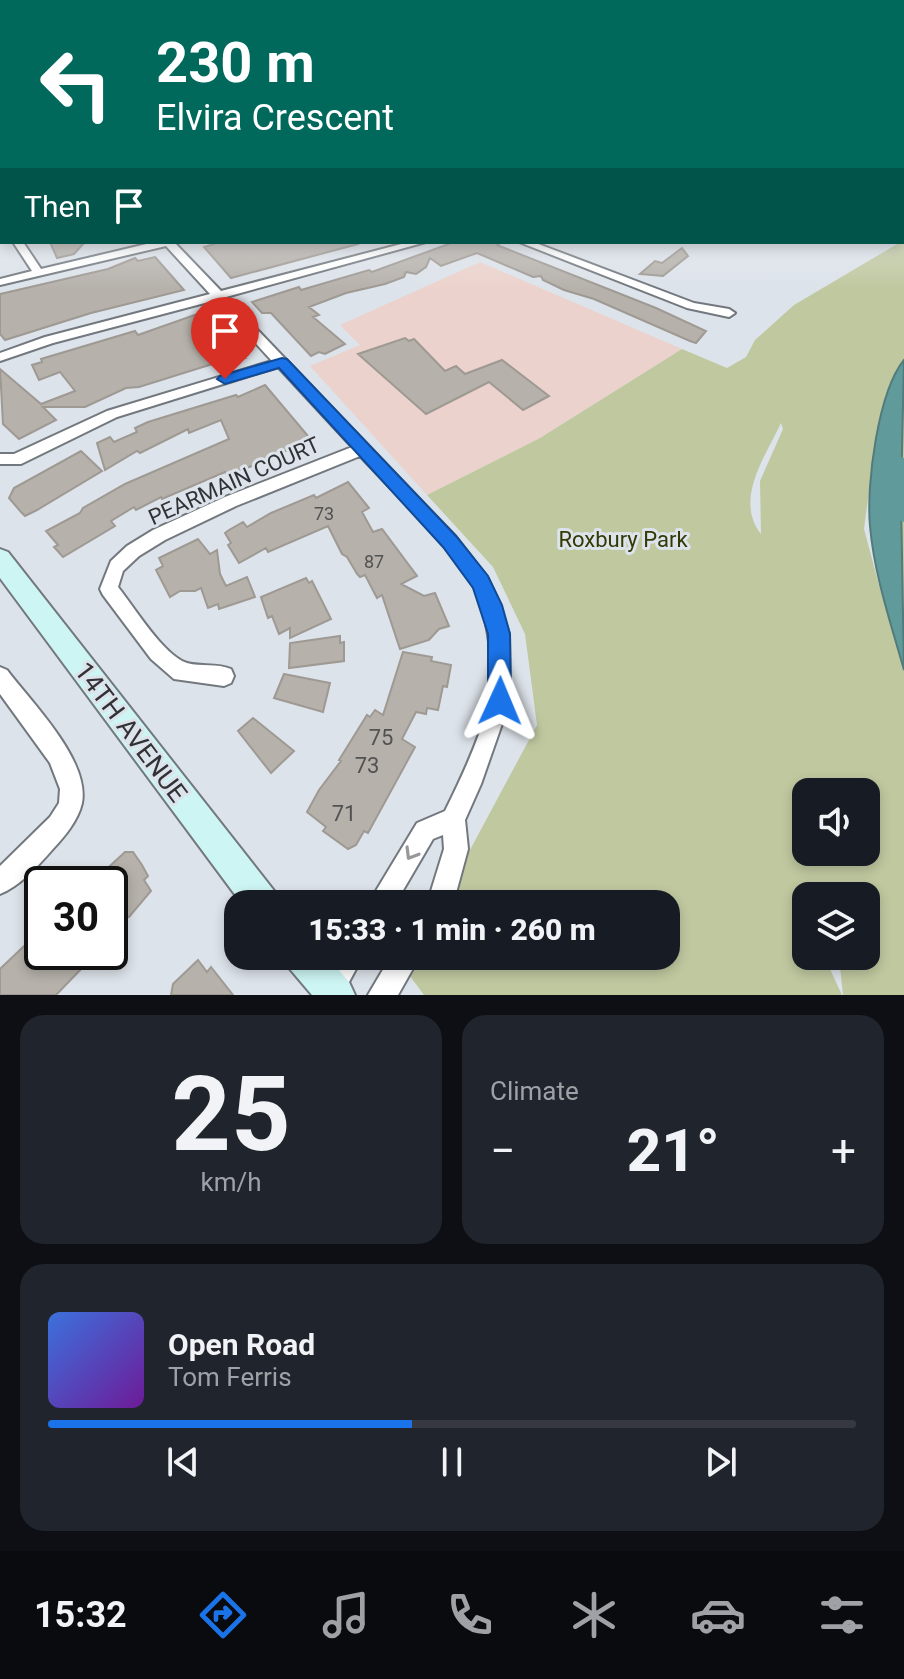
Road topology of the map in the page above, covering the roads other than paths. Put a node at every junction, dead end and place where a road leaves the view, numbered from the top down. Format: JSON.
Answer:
{"nodes":[{"id":1,"x":19,"y":244,"type":"edge"},
{"id":2,"x":159,"y":244,"type":"edge"},
{"id":3,"x":170,"y":244,"type":"edge"},
{"id":4,"x":413,"y":244,"type":"edge"},
{"id":5,"x":529,"y":244,"type":"edge"},
{"id":6,"x":38,"y":272,"type":"junction"},
{"id":7,"x":0,"y":282,"type":"edge"},
{"id":8,"x":218,"y":295,"type":"junction"},
{"id":9,"x":729,"y":313,"type":"dead end"},
{"id":10,"x":0,"y":357,"type":"edge"},
{"id":11,"x":282,"y":362,"type":"junction"},
{"id":12,"x":362,"y":449,"type":"junction"},
{"id":13,"x":0,"y":459,"type":"edge"},
{"id":14,"x":0,"y":559,"type":"edge"},
{"id":15,"x":224,"y":676,"type":"dead end"},
{"id":16,"x":0,"y":677,"type":"edge"},
{"id":17,"x":453,"y":819,"type":"junction"},
{"id":18,"x":0,"y":882,"type":"edge"},
{"id":19,"x":252,"y":890,"type":"edge"},
{"id":20,"x":389,"y":890,"type":"edge"},
{"id":21,"x":444,"y":890,"type":"edge"},
{"id":22,"x":314,"y":970,"type":"edge"},
{"id":23,"x":343,"y":970,"type":"edge"},
{"id":24,"x":398,"y":970,"type":"edge"},
{"id":25,"x":331,"y":993,"type":"edge"},
{"id":26,"x":382,"y":995,"type":"edge"}],
"edges":[{"from":1,"to":6,"type":"street"},
{"from":2,"to":6,"type":"street"},
{"from":3,"to":8,"type":"street"},
{"from":4,"to":8,"type":"street"},
{"from":5,"to":9,"type":"street"},
{"from":6,"to":7,"type":"street"},
{"from":8,"to":10,"type":"street"},
{"from":8,"to":11,"type":"street"},
{"from":11,"to":12,"type":"street"},
{"from":11,"to":13,"type":"street"},
{"from":12,"to":15,"type":"street","name":"PEARMAIN COURT"},
{"from":12,"to":17,"type":"street"},
{"from":14,"to":19,"type":"main road","name":"14TH AVENUE"},
{"from":16,"to":18,"type":"street"},
{"from":17,"to":20,"type":"street","one_way":true},
{"from":17,"to":21,"type":"street"},
{"from":22,"to":25,"type":"main road"},
{"from":23,"to":25,"type":"street"},
{"from":24,"to":26,"type":"street"}]}
